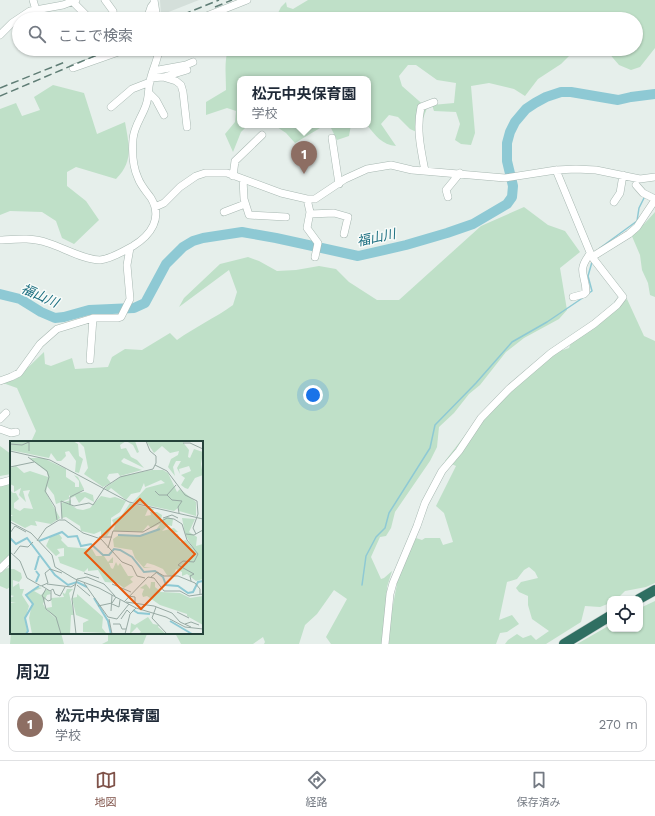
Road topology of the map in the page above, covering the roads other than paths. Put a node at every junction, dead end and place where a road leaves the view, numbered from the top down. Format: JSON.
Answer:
{"nodes":[{"id":1,"x":33,"y":0,"type":"edge"},
{"id":2,"x":105,"y":0,"type":"edge"},
{"id":3,"x":247,"y":0,"type":"edge"},
{"id":4,"x":74,"y":1,"type":"edge"},
{"id":5,"x":154,"y":1,"type":"edge"},
{"id":6,"x":62,"y":2,"type":"edge"},
{"id":7,"x":36,"y":10,"type":"junction"},
{"id":8,"x":113,"y":11,"type":"dead end"},
{"id":9,"x":28,"y":12,"type":"edge"},
{"id":10,"x":84,"y":12,"type":"edge"},
{"id":11,"x":149,"y":12,"type":"edge"},
{"id":12,"x":155,"y":12,"type":"edge"},
{"id":13,"x":217,"y":12,"type":"edge"},
{"id":14,"x":12,"y":23,"type":"edge"},
{"id":15,"x":0,"y":35,"type":"edge"},
{"id":16,"x":107,"y":56,"type":"edge"},
{"id":17,"x":157,"y":56,"type":"edge"},
{"id":18,"x":193,"y":62,"type":"dead end"},
{"id":19,"x":73,"y":68,"type":"dead end"},
{"id":20,"x":187,"y":70,"type":"dead end"},
{"id":21,"x":151,"y":77,"type":"junction"},
{"id":22,"x":163,"y":77,"type":"junction"},
{"id":23,"x":149,"y":93,"type":"junction"},
{"id":24,"x":434,"y":102,"type":"dead end"},
{"id":25,"x":111,"y":107,"type":"dead end"},
{"id":26,"x":164,"y":115,"type":"dead end"},
{"id":27,"x":187,"y":127,"type":"dead end"},
{"id":28,"x":262,"y":135,"type":"dead end"},
{"id":29,"x":332,"y":138,"type":"dead end"},
{"id":30,"x":556,"y":170,"type":"junction"},
{"id":31,"x":425,"y":171,"type":"junction"},
{"id":32,"x":460,"y":174,"type":"junction"},
{"id":33,"x":623,"y":175,"type":"junction"},
{"id":34,"x":233,"y":176,"type":"junction"},
{"id":35,"x":655,"y":177,"type":"edge"},
{"id":36,"x":243,"y":179,"type":"junction"},
{"id":37,"x":339,"y":184,"type":"junction"},
{"id":38,"x":636,"y":185,"type":"dead end"},
{"id":39,"x":448,"y":196,"type":"dead end"},
{"id":40,"x":307,"y":199,"type":"junction"},
{"id":41,"x":655,"y":199,"type":"edge"},
{"id":42,"x":614,"y":202,"type":"dead end"},
{"id":43,"x":245,"y":204,"type":"junction"},
{"id":44,"x":155,"y":207,"type":"junction"},
{"id":45,"x":224,"y":212,"type":"dead end"},
{"id":46,"x":310,"y":214,"type":"junction"},
{"id":47,"x":286,"y":217,"type":"dead end"},
{"id":48,"x":344,"y":234,"type":"dead end"},
{"id":49,"x":0,"y":240,"type":"edge"},
{"id":50,"x":130,"y":248,"type":"junction"},
{"id":51,"x":591,"y":256,"type":"junction"},
{"id":52,"x":315,"y":257,"type":"dead end"},
{"id":53,"x":573,"y":297,"type":"dead end"},
{"id":54,"x":93,"y":318,"type":"junction"},
{"id":55,"x":90,"y":360,"type":"dead end"},
{"id":56,"x":0,"y":381,"type":"edge"},
{"id":57,"x":6,"y":413,"type":"dead end"},
{"id":58,"x":0,"y":419,"type":"edge"},
{"id":59,"x":0,"y":429,"type":"edge"},
{"id":60,"x":16,"y":432,"type":"dead end"},
{"id":61,"x":10,"y":480,"type":"edge"},
{"id":62,"x":0,"y":483,"type":"edge"},
{"id":63,"x":10,"y":559,"type":"edge"},
{"id":64,"x":0,"y":569,"type":"edge"},
{"id":65,"x":653,"y":591,"type":"edge"},
{"id":66,"x":643,"y":597,"type":"edge"},
{"id":67,"x":607,"y":618,"type":"edge"},
{"id":68,"x":385,"y":644,"type":"edge"},
{"id":69,"x":564,"y":644,"type":"edge"}],
"edges":[{"from":1,"to":7,"type":"street"},
{"from":2,"to":8,"type":"street"},
{"from":3,"to":13,"type":"street"},
{"from":4,"to":6,"type":"street"},
{"from":4,"to":10,"type":"street"},
{"from":5,"to":11,"type":"street"},
{"from":5,"to":12,"type":"street"},
{"from":6,"to":7,"type":"street"},
{"from":7,"to":9,"type":"street"},
{"from":14,"to":15,"type":"street"},
{"from":16,"to":19,"type":"street"},
{"from":17,"to":21,"type":"street"},
{"from":18,"to":21,"type":"street"},
{"from":20,"to":22,"type":"street"},
{"from":21,"to":22,"type":"street"},
{"from":21,"to":23,"type":"street"},
{"from":21,"to":25,"type":"street"},
{"from":22,"to":27,"type":"street"},
{"from":23,"to":26,"type":"street"},
{"from":23,"to":44,"type":"street"},
{"from":24,"to":31,"type":"street"},
{"from":28,"to":34,"type":"street"},
{"from":29,"to":37,"type":"street"},
{"from":30,"to":32,"type":"street"},
{"from":30,"to":33,"type":"street"},
{"from":30,"to":51,"type":"street"},
{"from":31,"to":32,"type":"street"},
{"from":31,"to":37,"type":"street"},
{"from":32,"to":39,"type":"street"},
{"from":33,"to":35,"type":"street"},
{"from":33,"to":42,"type":"street"},
{"from":34,"to":36,"type":"street"},
{"from":34,"to":44,"type":"street"},
{"from":36,"to":40,"type":"street"},
{"from":36,"to":43,"type":"street"},
{"from":37,"to":40,"type":"street"},
{"from":38,"to":41,"type":"street"},
{"from":40,"to":46,"type":"street"},
{"from":41,"to":51,"type":"street"},
{"from":43,"to":45,"type":"street"},
{"from":43,"to":47,"type":"street"},
{"from":44,"to":50,"type":"street"},
{"from":46,"to":48,"type":"street"},
{"from":46,"to":52,"type":"street"},
{"from":49,"to":50,"type":"street"},
{"from":50,"to":54,"type":"street"},
{"from":51,"to":53,"type":"street"},
{"from":51,"to":68,"type":"street"},
{"from":54,"to":55,"type":"street"},
{"from":54,"to":56,"type":"street"},
{"from":57,"to":58,"type":"street"},
{"from":59,"to":60,"type":"street"},
{"from":61,"to":62,"type":"street"},
{"from":63,"to":64,"type":"street"},
{"from":65,"to":66,"type":"highway"},
{"from":67,"to":69,"type":"highway"}]}
